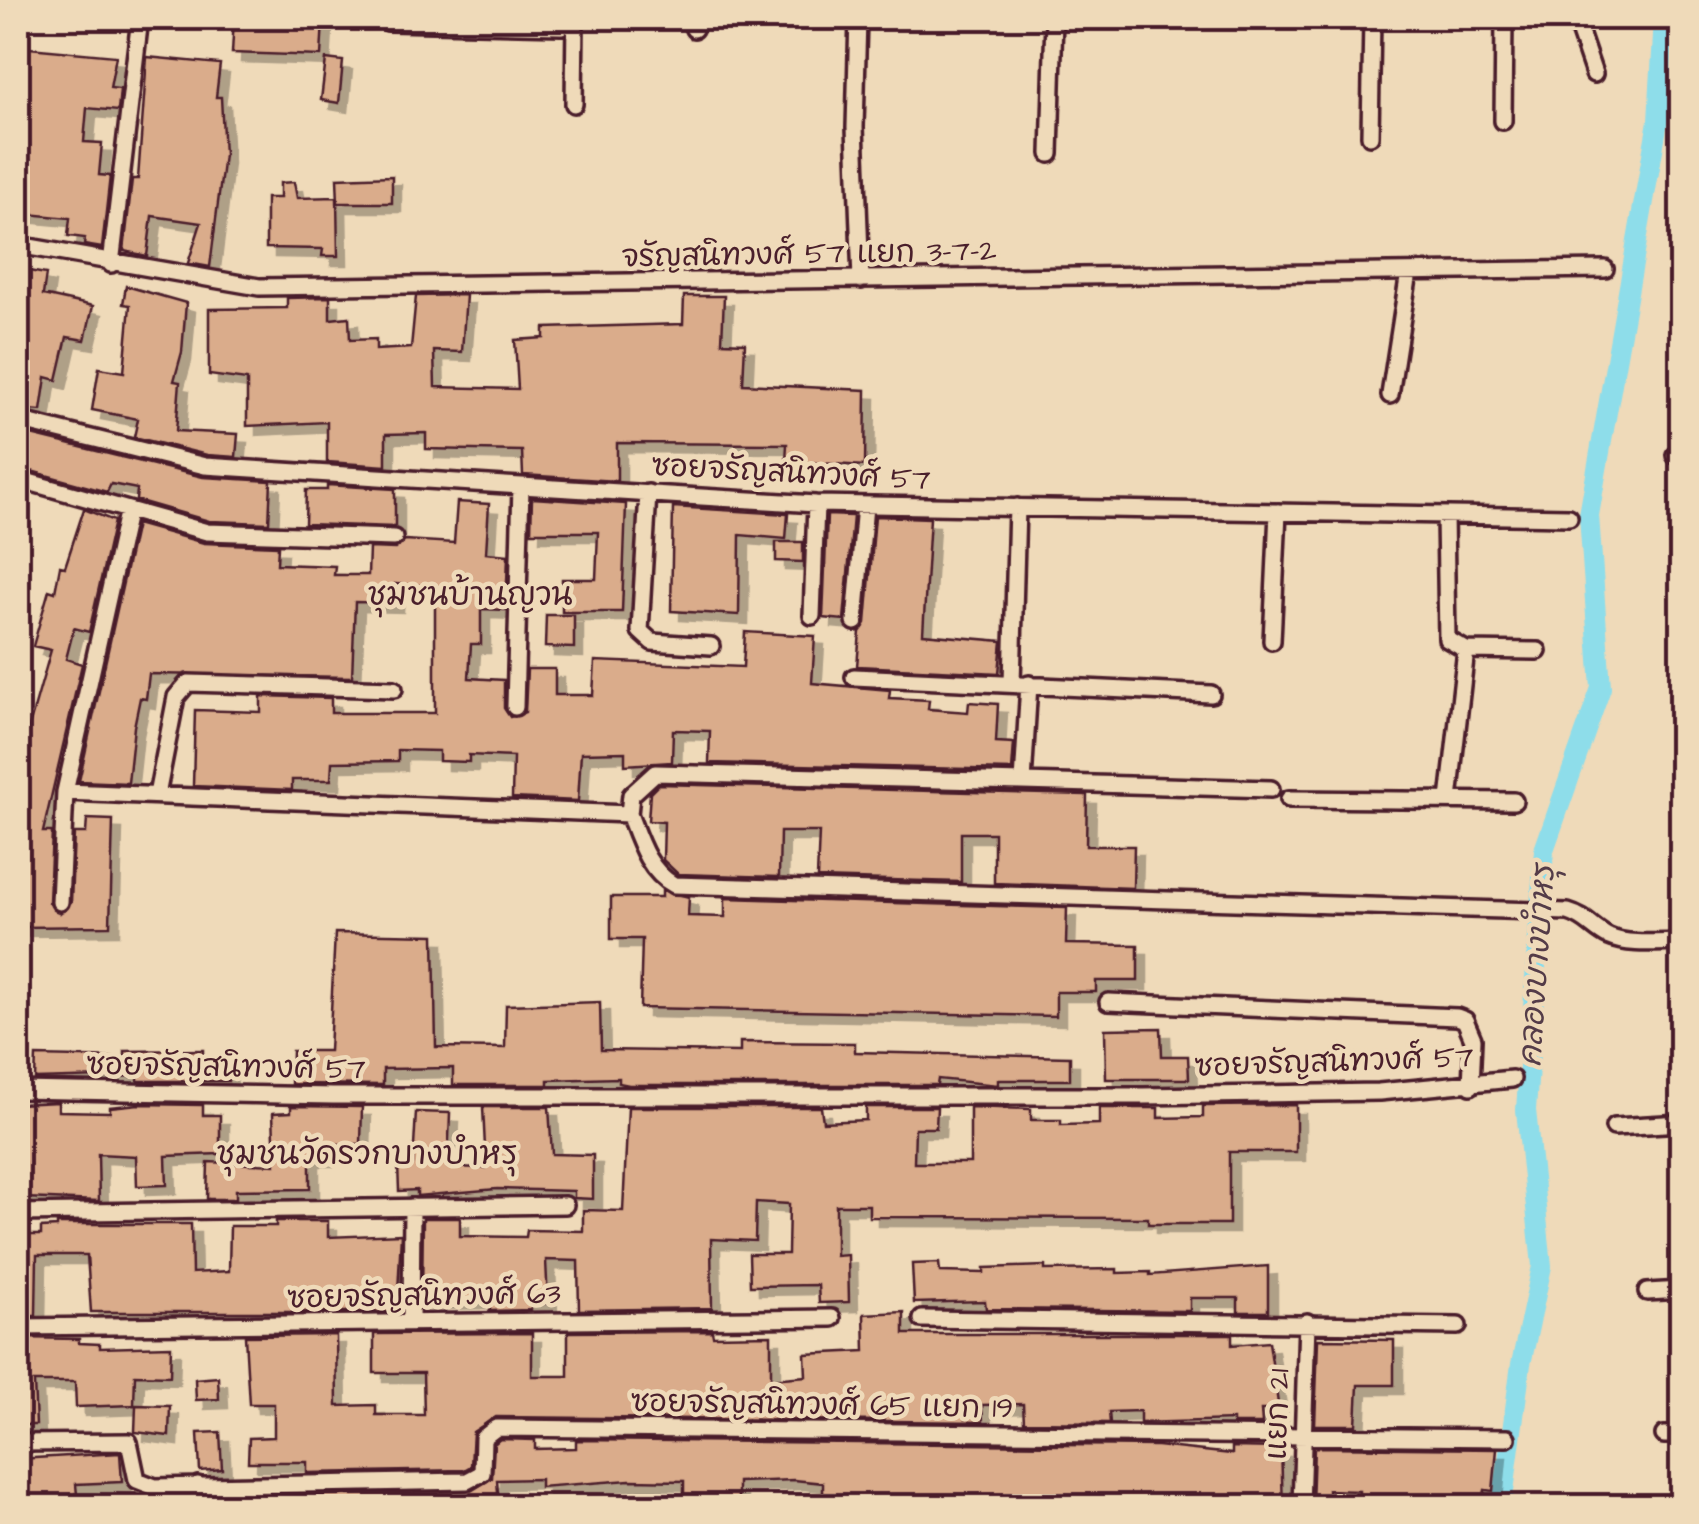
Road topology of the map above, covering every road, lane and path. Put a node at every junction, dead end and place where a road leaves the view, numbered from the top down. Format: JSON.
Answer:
{"nodes":[{"id":1,"x":140,"y":18,"type":"edge"},
{"id":2,"x":858,"y":18,"type":"edge"},
{"id":3,"x":1054,"y":18,"type":"edge"},
{"id":4,"x":1372,"y":18,"type":"edge"},
{"id":5,"x":1504,"y":18,"type":"edge"},
{"id":6,"x":1576,"y":18,"type":"edge"},
{"id":7,"x":574,"y":19,"type":"edge"},
{"id":8,"x":388,"y":22,"type":"dead end"},
{"id":9,"x":1594,"y":74,"type":"dead end"},
{"id":10,"x":574,"y":104,"type":"dead end"},
{"id":11,"x":1503,"y":120,"type":"dead end"},
{"id":12,"x":1370,"y":136,"type":"dead end"},
{"id":13,"x":1050,"y":154,"type":"dead end"},
{"id":14,"x":18,"y":245,"type":"edge"},
{"id":15,"x":111,"y":264,"type":"junction"},
{"id":16,"x":1605,"y":269,"type":"dead end"},
{"id":17,"x":1409,"y":272,"type":"junction"},
{"id":18,"x":861,"y":280,"type":"junction"},
{"id":19,"x":1390,"y":395,"type":"dead end"},
{"id":20,"x":18,"y":420,"type":"edge"},
{"id":21,"x":18,"y":478,"type":"edge"},
{"id":22,"x":521,"y":486,"type":"junction"},
{"id":23,"x":648,"y":493,"type":"junction"},
{"id":24,"x":816,"y":504,"type":"junction"},
{"id":25,"x":865,"y":505,"type":"junction"},
{"id":26,"x":1016,"y":508,"type":"junction"},
{"id":27,"x":1278,"y":512,"type":"junction"},
{"id":28,"x":127,"y":513,"type":"junction"},
{"id":29,"x":1444,"y":515,"type":"junction"},
{"id":30,"x":1569,"y":517,"type":"dead end"},
{"id":31,"x":394,"y":538,"type":"dead end"},
{"id":32,"x":812,"y":616,"type":"dead end"},
{"id":33,"x":856,"y":622,"type":"dead end"},
{"id":34,"x":1272,"y":641,"type":"dead end"},
{"id":35,"x":711,"y":646,"type":"dead end"},
{"id":36,"x":1466,"y":650,"type":"junction"},
{"id":37,"x":1538,"y":651,"type":"dead end"},
{"id":38,"x":854,"y":677,"type":"dead end"},
{"id":39,"x":1021,"y":684,"type":"junction"},
{"id":40,"x":394,"y":689,"type":"dead end"},
{"id":41,"x":1211,"y":694,"type":"dead end"},
{"id":42,"x":516,"y":708,"type":"dead end"},
{"id":43,"x":1023,"y":782,"type":"junction"},
{"id":44,"x":1272,"y":789,"type":"dead end"},
{"id":45,"x":65,"y":792,"type":"junction"},
{"id":46,"x":157,"y":796,"type":"junction"},
{"id":47,"x":1288,"y":799,"type":"dead end"},
{"id":48,"x":1449,"y":800,"type":"junction"},
{"id":49,"x":1514,"y":801,"type":"dead end"},
{"id":50,"x":631,"y":817,"type":"junction"},
{"id":51,"x":60,"y":902,"type":"dead end"},
{"id":52,"x":1682,"y":942,"type":"edge"},
{"id":53,"x":1108,"y":1002,"type":"dead end"},
{"id":54,"x":1512,"y":1079,"type":"dead end"},
{"id":55,"x":1471,"y":1086,"type":"junction"},
{"id":56,"x":18,"y":1090,"type":"edge"},
{"id":57,"x":1682,"y":1123,"type":"edge"},
{"id":58,"x":1614,"y":1126,"type":"dead end"},
{"id":59,"x":412,"y":1206,"type":"junction"},
{"id":60,"x":565,"y":1206,"type":"dead end"},
{"id":61,"x":18,"y":1213,"type":"edge"},
{"id":62,"x":1682,"y":1290,"type":"edge"},
{"id":63,"x":1647,"y":1292,"type":"dead end"},
{"id":64,"x":832,"y":1318,"type":"dead end"},
{"id":65,"x":922,"y":1319,"type":"dead end"},
{"id":66,"x":411,"y":1322,"type":"junction"},
{"id":67,"x":1306,"y":1322,"type":"junction"},
{"id":68,"x":1458,"y":1326,"type":"dead end"},
{"id":69,"x":18,"y":1327,"type":"edge"},
{"id":70,"x":1682,"y":1435,"type":"edge"},
{"id":71,"x":1304,"y":1436,"type":"junction"},
{"id":72,"x":1664,"y":1436,"type":"dead end"},
{"id":73,"x":1506,"y":1438,"type":"dead end"},
{"id":74,"x":18,"y":1442,"type":"edge"},
{"id":75,"x":198,"y":1485,"type":"junction"},
{"id":76,"x":200,"y":1506,"type":"edge"},
{"id":77,"x":1301,"y":1506,"type":"edge"}],
"edges":[{"from":1,"to":15,"type":"street"},
{"from":2,"to":18,"type":"street"},
{"from":3,"to":13,"type":"street"},
{"from":4,"to":12,"type":"street"},
{"from":5,"to":11,"type":"street"},
{"from":6,"to":9,"type":"street"},
{"from":7,"to":8,"type":"street"},
{"from":7,"to":10,"type":"street"},
{"from":14,"to":15,"type":"street","name":"จรัญสนิทวงศ์ 57 แยก 3-7-2"},
{"from":15,"to":18,"type":"street","name":"จรัญสนิทวงศ์ 57 แยก 3-7-2"},
{"from":16,"to":17,"type":"street","name":"จรัญสนิทวงศ์ 57 แยก 3-7-2"},
{"from":17,"to":18,"type":"street","name":"จรัญสนิทวงศ์ 57 แยก 3-7-2"},
{"from":17,"to":19,"type":"street"},
{"from":20,"to":22,"type":"street","name":"ซอยจรัญสนิทวงศ์ 57"},
{"from":21,"to":28,"type":"street"},
{"from":22,"to":23,"type":"street","name":"ซอยจรัญสนิทวงศ์ 57"},
{"from":22,"to":42,"type":"street"},
{"from":23,"to":24,"type":"street","name":"ซอยจรัญสนิทวงศ์ 57"},
{"from":23,"to":35,"type":"street"},
{"from":24,"to":25,"type":"street","name":"ซอยจรัญสนิทวงศ์ 57"},
{"from":24,"to":32,"type":"street"},
{"from":25,"to":26,"type":"street","name":"ซอยจรัญสนิทวงศ์ 57"},
{"from":25,"to":33,"type":"street"},
{"from":26,"to":27,"type":"street","name":"ซอยจรัญสนิทวงศ์ 57"},
{"from":26,"to":39,"type":"street"},
{"from":27,"to":29,"type":"street","name":"ซอยจรัญสนิทวงศ์ 57"},
{"from":27,"to":34,"type":"street"},
{"from":28,"to":31,"type":"street"},
{"from":28,"to":45,"type":"street"},
{"from":29,"to":30,"type":"street","name":"ซอยจรัญสนิทวงศ์ 57"},
{"from":29,"to":36,"type":"street"},
{"from":36,"to":37,"type":"street"},
{"from":36,"to":48,"type":"street"},
{"from":38,"to":39,"type":"street"},
{"from":39,"to":41,"type":"street"},
{"from":39,"to":43,"type":"street"},
{"from":40,"to":46,"type":"street"},
{"from":43,"to":44,"type":"street"},
{"from":43,"to":50,"type":"street"},
{"from":45,"to":46,"type":"street"},
{"from":45,"to":51,"type":"street"},
{"from":46,"to":50,"type":"street"},
{"from":47,"to":48,"type":"street"},
{"from":48,"to":49,"type":"street"},
{"from":50,"to":52,"type":"street"},
{"from":53,"to":55,"type":"street"},
{"from":54,"to":55,"type":"street","name":"ซอยจรัญสนิทวงศ์ 57"},
{"from":55,"to":56,"type":"street","name":"ซอยจรัญสนิทวงศ์ 57"},
{"from":57,"to":58,"type":"street"},
{"from":59,"to":60,"type":"street"},
{"from":59,"to":61,"type":"street"},
{"from":59,"to":66,"type":"street"},
{"from":62,"to":63,"type":"street"},
{"from":64,"to":66,"type":"street","name":"ซอยจรัญสนิทวงศ์ 63"},
{"from":65,"to":67,"type":"street"},
{"from":66,"to":69,"type":"street","name":"ซอยจรัญสนิทวงศ์ 63"},
{"from":67,"to":68,"type":"street"},
{"from":67,"to":71,"type":"street","name":"แยก 21"},
{"from":70,"to":72,"type":"street"},
{"from":71,"to":73,"type":"street","name":"ซอยจรัญสนิทวงศ์ 65 แยก 19"},
{"from":71,"to":75,"type":"street","name":"ซอยจรัญสนิทวงศ์ 65 แยก 19"},
{"from":71,"to":77,"type":"street","name":"แยก 21"},
{"from":74,"to":75,"type":"street"},
{"from":75,"to":76,"type":"street"}]}
